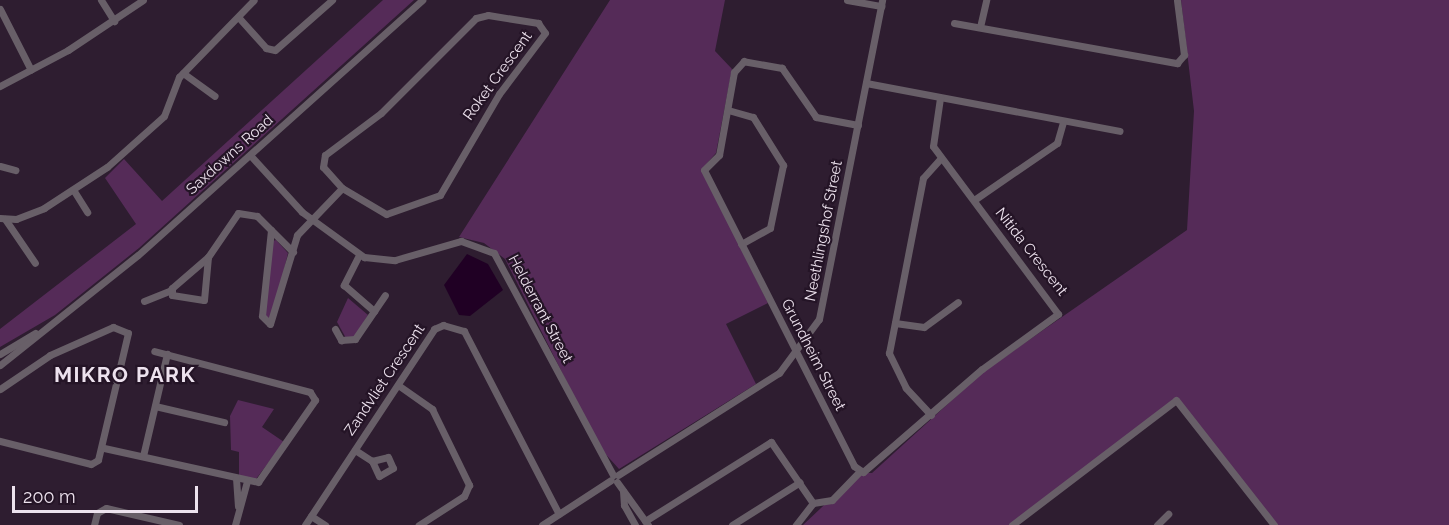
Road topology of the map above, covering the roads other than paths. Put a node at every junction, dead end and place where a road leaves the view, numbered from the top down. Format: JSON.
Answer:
{"nodes":[{"id":1,"x":101,"y":0,"type":"edge"},
{"id":2,"x":143,"y":0,"type":"edge"},
{"id":3,"x":254,"y":0,"type":"edge"},
{"id":4,"x":332,"y":0,"type":"edge"},
{"id":5,"x":422,"y":0,"type":"edge"},
{"id":6,"x":847,"y":0,"type":"edge"},
{"id":7,"x":986,"y":0,"type":"edge"},
{"id":8,"x":1177,"y":0,"type":"edge"},
{"id":9,"x":882,"y":3,"type":"edge"},
{"id":10,"x":0,"y":9,"type":"edge"},
{"id":11,"x":240,"y":19,"type":"junction"},
{"id":12,"x":114,"y":21,"type":"junction"},
{"id":13,"x":954,"y":23,"type":"dead end"},
{"id":14,"x":980,"y":27,"type":"junction"},
{"id":15,"x":31,"y":70,"type":"junction"},
{"id":16,"x":183,"y":73,"type":"junction"},
{"id":17,"x":866,"y":83,"type":"junction"},
{"id":18,"x":0,"y":86,"type":"edge"},
{"id":19,"x":215,"y":96,"type":"dead end"},
{"id":20,"x":940,"y":98,"type":"junction"},
{"id":21,"x":728,"y":110,"type":"junction"},
{"id":22,"x":1063,"y":122,"type":"junction"},
{"id":23,"x":858,"y":125,"type":"junction"},
{"id":24,"x":1119,"y":131,"type":"dead end"},
{"id":25,"x":250,"y":155,"type":"junction"},
{"id":26,"x":941,"y":158,"type":"junction"},
{"id":27,"x":0,"y":166,"type":"edge"},
{"id":28,"x":15,"y":170,"type":"dead end"},
{"id":29,"x":342,"y":188,"type":"junction"},
{"id":30,"x":74,"y":191,"type":"junction"},
{"id":31,"x":974,"y":200,"type":"junction"},
{"id":32,"x":87,"y":212,"type":"dead end"},
{"id":33,"x":2,"y":218,"type":"edge"},
{"id":34,"x":310,"y":219,"type":"junction"},
{"id":35,"x":271,"y":230,"type":"junction"},
{"id":36,"x":741,"y":244,"type":"junction"},
{"id":37,"x":293,"y":252,"type":"junction"},
{"id":38,"x":359,"y":255,"type":"junction"},
{"id":39,"x":208,"y":257,"type":"junction"},
{"id":40,"x":35,"y":263,"type":"dead end"},
{"id":41,"x":171,"y":290,"type":"junction"},
{"id":42,"x":385,"y":295,"type":"dead end"},
{"id":43,"x":144,"y":301,"type":"dead end"},
{"id":44,"x":958,"y":302,"type":"dead end"},
{"id":45,"x":374,"y":311,"type":"junction"},
{"id":46,"x":895,"y":323,"type":"junction"},
{"id":47,"x":51,"y":324,"type":"junction"},
{"id":48,"x":335,"y":329,"type":"dead end"},
{"id":49,"x":154,"y":351,"type":"dead end"},
{"id":50,"x":796,"y":352,"type":"junction"},
{"id":51,"x":0,"y":354,"type":"edge"},
{"id":52,"x":166,"y":354,"type":"junction"},
{"id":53,"x":0,"y":365,"type":"edge"},
{"id":54,"x":398,"y":385,"type":"junction"},
{"id":55,"x":0,"y":389,"type":"edge"},
{"id":56,"x":155,"y":406,"type":"junction"},
{"id":57,"x":931,"y":415,"type":"junction"},
{"id":58,"x":224,"y":422,"type":"dead end"},
{"id":59,"x":0,"y":441,"type":"edge"},
{"id":60,"x":104,"y":448,"type":"junction"},
{"id":61,"x":355,"y":450,"type":"junction"},
{"id":62,"x":143,"y":456,"type":"junction"},
{"id":63,"x":372,"y":461,"type":"dead end"},
{"id":64,"x":860,"y":471,"type":"junction"},
{"id":65,"x":236,"y":478,"type":"junction"},
{"id":66,"x":615,"y":478,"type":"junction"},
{"id":67,"x":247,"y":481,"type":"junction"},
{"id":68,"x":800,"y":482,"type":"junction"},
{"id":69,"x":623,"y":491,"type":"junction"},
{"id":70,"x":631,"y":501,"type":"junction"},
{"id":71,"x":813,"y":503,"type":"junction"},
{"id":72,"x":238,"y":506,"type":"junction"},
{"id":73,"x":624,"y":506,"type":"junction"},
{"id":74,"x":559,"y":514,"type":"junction"},
{"id":75,"x":1168,"y":514,"type":"dead end"},
{"id":76,"x":311,"y":516,"type":"junction"},
{"id":77,"x":646,"y":523,"type":"edge"},
{"id":78,"x":94,"y":525,"type":"edge"},
{"id":79,"x":179,"y":525,"type":"edge"},
{"id":80,"x":235,"y":525,"type":"edge"},
{"id":81,"x":305,"y":525,"type":"edge"},
{"id":82,"x":325,"y":525,"type":"edge"},
{"id":83,"x":419,"y":525,"type":"edge"},
{"id":84,"x":542,"y":525,"type":"edge"},
{"id":85,"x":635,"y":525,"type":"edge"},
{"id":86,"x":732,"y":525,"type":"edge"},
{"id":87,"x":796,"y":525,"type":"edge"},
{"id":88,"x":1012,"y":525,"type":"edge"},
{"id":89,"x":1157,"y":525,"type":"edge"},
{"id":90,"x":1274,"y":525,"type":"edge"}],
"edges":[{"from":1,"to":12,"type":"street"},
{"from":2,"to":12,"type":"street"},
{"from":3,"to":11,"type":"street"},
{"from":4,"to":11,"type":"street"},
{"from":5,"to":25,"type":"street","name":"Saxdowns Road"},
{"from":6,"to":9,"type":"street"},
{"from":7,"to":14,"type":"street"},
{"from":8,"to":14,"type":"street"},
{"from":9,"to":17,"type":"street","name":"Neethlingshof Street"},
{"from":10,"to":15,"type":"street"},
{"from":11,"to":16,"type":"street"},
{"from":12,"to":15,"type":"street"},
{"from":13,"to":14,"type":"street"},
{"from":15,"to":18,"type":"street"},
{"from":16,"to":19,"type":"street"},
{"from":16,"to":30,"type":"street"},
{"from":17,"to":20,"type":"street"},
{"from":17,"to":23,"type":"street","name":"Neethlingshof Street"},
{"from":20,"to":22,"type":"street"},
{"from":20,"to":26,"type":"street","name":"Nitida Crescent"},
{"from":21,"to":23,"type":"street"},
{"from":21,"to":36,"type":"street","name":"Grundheim Street"},
{"from":21,"to":36,"type":"street"},
{"from":22,"to":24,"type":"street"},
{"from":22,"to":31,"type":"street"},
{"from":23,"to":50,"type":"street","name":"Neethlingshof Street"},
{"from":25,"to":34,"type":"street","name":"Helderrant Street"},
{"from":25,"to":47,"type":"street","name":"Saxdowns Road"},
{"from":26,"to":31,"type":"street","name":"Nitida Crescent"},
{"from":26,"to":46,"type":"street"},
{"from":27,"to":28,"type":"street"},
{"from":29,"to":29,"type":"street","name":"Roket Crescent"},
{"from":29,"to":34,"type":"street"},
{"from":30,"to":32,"type":"street"},
{"from":30,"to":33,"type":"street"},
{"from":31,"to":57,"type":"street","name":"Nitida Crescent"},
{"from":33,"to":40,"type":"street"},
{"from":34,"to":37,"type":"street"},
{"from":34,"to":38,"type":"street","name":"Helderrant Street"},
{"from":35,"to":37,"type":"street"},
{"from":35,"to":37,"type":"street"},
{"from":35,"to":39,"type":"street"},
{"from":36,"to":50,"type":"street","name":"Grundheim Street"},
{"from":38,"to":45,"type":"street"},
{"from":38,"to":66,"type":"street","name":"Helderrant Street"},
{"from":39,"to":41,"type":"street"},
{"from":39,"to":41,"type":"street"},
{"from":41,"to":43,"type":"street"},
{"from":42,"to":45,"type":"street"},
{"from":44,"to":46,"type":"street"},
{"from":45,"to":48,"type":"street"},
{"from":46,"to":57,"type":"street"},
{"from":47,"to":51,"type":"street","name":"Saxdowns Road"},
{"from":47,"to":53,"type":"street","name":"Saxdowns Road"},
{"from":49,"to":52,"type":"street"},
{"from":50,"to":64,"type":"street","name":"Grundheim Street"},
{"from":50,"to":66,"type":"street","name":"Neethlingshof Street"},
{"from":52,"to":56,"type":"street"},
{"from":52,"to":67,"type":"street"},
{"from":54,"to":61,"type":"street","name":"Zandvliet Crescent"},
{"from":54,"to":74,"type":"street","name":"Zandvliet Crescent"},
{"from":54,"to":83,"type":"street"},
{"from":55,"to":60,"type":"street"},
{"from":56,"to":58,"type":"street"},
{"from":56,"to":62,"type":"street"},
{"from":57,"to":64,"type":"street"},
{"from":59,"to":60,"type":"street"},
{"from":60,"to":62,"type":"street"},
{"from":61,"to":63,"type":"street"},
{"from":61,"to":76,"type":"street","name":"Zandvliet Crescent"},
{"from":62,"to":65,"type":"street"},
{"from":64,"to":71,"type":"street"},
{"from":65,"to":67,"type":"street"},
{"from":65,"to":72,"type":"street"},
{"from":66,"to":69,"type":"street","name":"Helderrant Street"},
{"from":66,"to":74,"type":"street","name":"Neethlingshof Street"},
{"from":67,"to":72,"type":"street"},
{"from":68,"to":71,"type":"street"},
{"from":68,"to":77,"type":"street"},
{"from":68,"to":86,"type":"street"},
{"from":69,"to":70,"type":"street","name":"Helderrant Street"},
{"from":69,"to":73,"type":"street"},
{"from":70,"to":73,"type":"street"},
{"from":70,"to":77,"type":"street","name":"Helderrant Street"},
{"from":71,"to":87,"type":"street"},
{"from":72,"to":80,"type":"street"},
{"from":73,"to":85,"type":"street"},
{"from":74,"to":84,"type":"street","name":"Neethlingshof Street"},
{"from":75,"to":89,"type":"street"},
{"from":76,"to":81,"type":"street","name":"Zandvliet Crescent"},
{"from":76,"to":82,"type":"street"},
{"from":78,"to":79,"type":"street"},
{"from":88,"to":90,"type":"street"}]}
